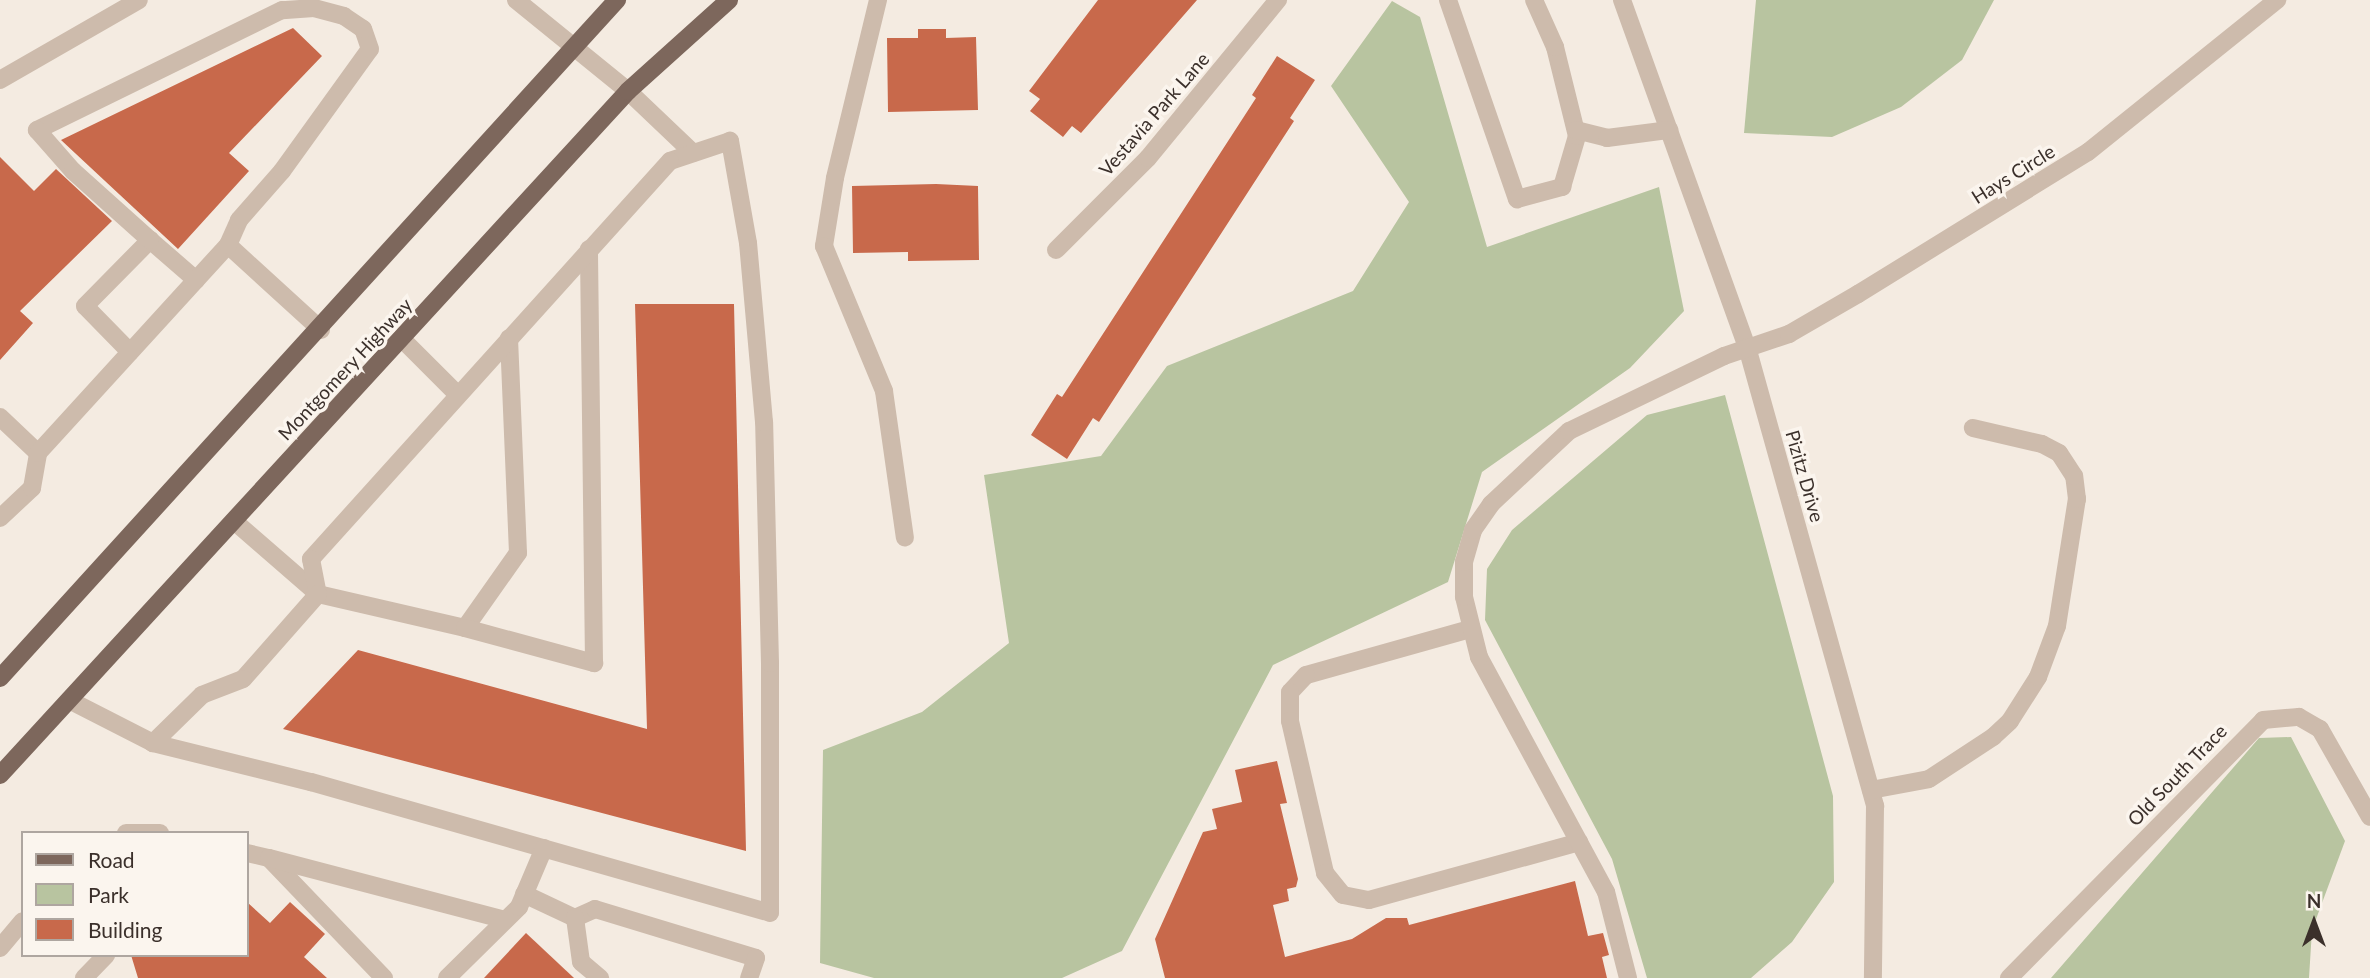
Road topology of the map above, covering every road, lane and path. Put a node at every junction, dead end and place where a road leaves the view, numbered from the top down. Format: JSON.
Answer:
{"nodes":[{"id":1,"x":139,"y":0,"type":"edge"},
{"id":2,"x":516,"y":0,"type":"edge"},
{"id":3,"x":617,"y":0,"type":"edge"},
{"id":4,"x":729,"y":0,"type":"edge"},
{"id":5,"x":878,"y":0,"type":"edge"},
{"id":6,"x":1278,"y":0,"type":"edge"},
{"id":7,"x":1448,"y":0,"type":"edge"},
{"id":8,"x":1534,"y":0,"type":"edge"},
{"id":9,"x":1622,"y":0,"type":"edge"},
{"id":10,"x":2277,"y":0,"type":"edge"},
{"id":11,"x":576,"y":48,"type":"junction"},
{"id":12,"x":0,"y":80,"type":"edge"},
{"id":13,"x":628,"y":91,"type":"junction"},
{"id":14,"x":1576,"y":130,"type":"junction"},
{"id":15,"x":1668,"y":130,"type":"junction"},
{"id":16,"x":694,"y":153,"type":"junction"},
{"id":17,"x":150,"y":240,"type":"junction"},
{"id":18,"x":228,"y":245,"type":"junction"},
{"id":19,"x":589,"y":249,"type":"junction"},
{"id":20,"x":1056,"y":250,"type":"dead end"},
{"id":21,"x":196,"y":280,"type":"junction"},
{"id":22,"x":321,"y":330,"type":"junction"},
{"id":23,"x":509,"y":338,"type":"junction"},
{"id":24,"x":402,"y":339,"type":"junction"},
{"id":25,"x":1747,"y":347,"type":"junction"},
{"id":26,"x":130,"y":352,"type":"junction"},
{"id":27,"x":457,"y":394,"type":"junction"},
{"id":28,"x":0,"y":417,"type":"edge"},
{"id":29,"x":1973,"y":428,"type":"dead end"},
{"id":30,"x":38,"y":453,"type":"junction"},
{"id":31,"x":0,"y":518,"type":"edge"},
{"id":32,"x":234,"y":521,"type":"junction"},
{"id":33,"x":905,"y":538,"type":"dead end"},
{"id":34,"x":318,"y":594,"type":"junction"},
{"id":35,"x":466,"y":628,"type":"junction"},
{"id":36,"x":1470,"y":629,"type":"junction"},
{"id":37,"x":0,"y":678,"type":"edge"},
{"id":38,"x":69,"y":700,"type":"junction"},
{"id":39,"x":153,"y":743,"type":"junction"},
{"id":40,"x":0,"y":775,"type":"edge"},
{"id":41,"x":1871,"y":790,"type":"junction"},
{"id":42,"x":2370,"y":817,"type":"edge"},
{"id":43,"x":1578,"y":842,"type":"junction"},
{"id":44,"x":544,"y":848,"type":"junction"},
{"id":45,"x":248,"y":853,"type":"edge"},
{"id":46,"x":269,"y":858,"type":"junction"},
{"id":47,"x":524,"y":894,"type":"junction"},
{"id":48,"x":576,"y":918,"type":"junction"},
{"id":49,"x":505,"y":920,"type":"junction"},
{"id":50,"x":21,"y":923,"type":"edge"},
{"id":51,"x":0,"y":948,"type":"edge"},
{"id":52,"x":104,"y":957,"type":"edge"},
{"id":53,"x":84,"y":978,"type":"edge"},
{"id":54,"x":384,"y":978,"type":"edge"},
{"id":55,"x":447,"y":978,"type":"edge"},
{"id":56,"x":600,"y":978,"type":"edge"},
{"id":57,"x":748,"y":978,"type":"edge"},
{"id":58,"x":1628,"y":978,"type":"edge"},
{"id":59,"x":1873,"y":978,"type":"edge"},
{"id":60,"x":2009,"y":978,"type":"edge"}],
"edges":[{"from":1,"to":12,"type":"street"},
{"from":2,"to":11,"type":"street"},
{"from":3,"to":11,"type":"main road"},
{"from":4,"to":13,"type":"main road","name":"Montgomery Highway"},
{"from":5,"to":33,"type":"street"},
{"from":6,"to":20,"type":"street","name":"Vestavia Park Lane"},
{"from":7,"to":14,"type":"street"},
{"from":8,"to":14,"type":"street"},
{"from":9,"to":15,"type":"street","name":"Pizitz Drive"},
{"from":10,"to":25,"type":"street","name":"Hays Circle"},
{"from":11,"to":13,"type":"street"},
{"from":11,"to":22,"type":"main road"},
{"from":13,"to":16,"type":"street"},
{"from":13,"to":24,"type":"main road","name":"Montgomery Highway"},
{"from":14,"to":15,"type":"street"},
{"from":15,"to":25,"type":"street","name":"Pizitz Drive"},
{"from":16,"to":19,"type":"street"},
{"from":16,"to":44,"type":"street"},
{"from":17,"to":18,"type":"street"},
{"from":17,"to":21,"type":"street"},
{"from":17,"to":26,"type":"street"},
{"from":18,"to":21,"type":"street"},
{"from":18,"to":22,"type":"street"},
{"from":19,"to":23,"type":"street"},
{"from":19,"to":35,"type":"street"},
{"from":21,"to":26,"type":"street"},
{"from":22,"to":37,"type":"main road"},
{"from":23,"to":27,"type":"street"},
{"from":23,"to":35,"type":"street"},
{"from":24,"to":27,"type":"street"},
{"from":24,"to":32,"type":"main road","name":"Montgomery Highway"},
{"from":25,"to":36,"type":"street","name":"Hays Circle"},
{"from":25,"to":41,"type":"street","name":"Pizitz Drive"},
{"from":26,"to":30,"type":"street"},
{"from":27,"to":34,"type":"street"},
{"from":28,"to":30,"type":"street"},
{"from":29,"to":41,"type":"street"},
{"from":30,"to":31,"type":"street"},
{"from":32,"to":34,"type":"street"},
{"from":32,"to":38,"type":"main road","name":"Montgomery Highway"},
{"from":34,"to":35,"type":"street"},
{"from":34,"to":39,"type":"street"},
{"from":36,"to":43,"type":"street","name":"Hays Circle"},
{"from":36,"to":43,"type":"street"},
{"from":38,"to":39,"type":"street"},
{"from":38,"to":40,"type":"main road","name":"Montgomery Highway"},
{"from":39,"to":44,"type":"street"},
{"from":41,"to":59,"type":"street","name":"Pizitz Drive"},
{"from":42,"to":60,"type":"street","name":"Old South Trace"},
{"from":43,"to":58,"type":"street","name":"Hays Circle"},
{"from":44,"to":47,"type":"street"},
{"from":45,"to":46,"type":"street"},
{"from":46,"to":49,"type":"street"},
{"from":46,"to":54,"type":"street"},
{"from":47,"to":48,"type":"street"},
{"from":47,"to":49,"type":"street"},
{"from":48,"to":56,"type":"street"},
{"from":48,"to":57,"type":"street"},
{"from":49,"to":55,"type":"street"},
{"from":50,"to":51,"type":"street"},
{"from":52,"to":53,"type":"street"}]}
